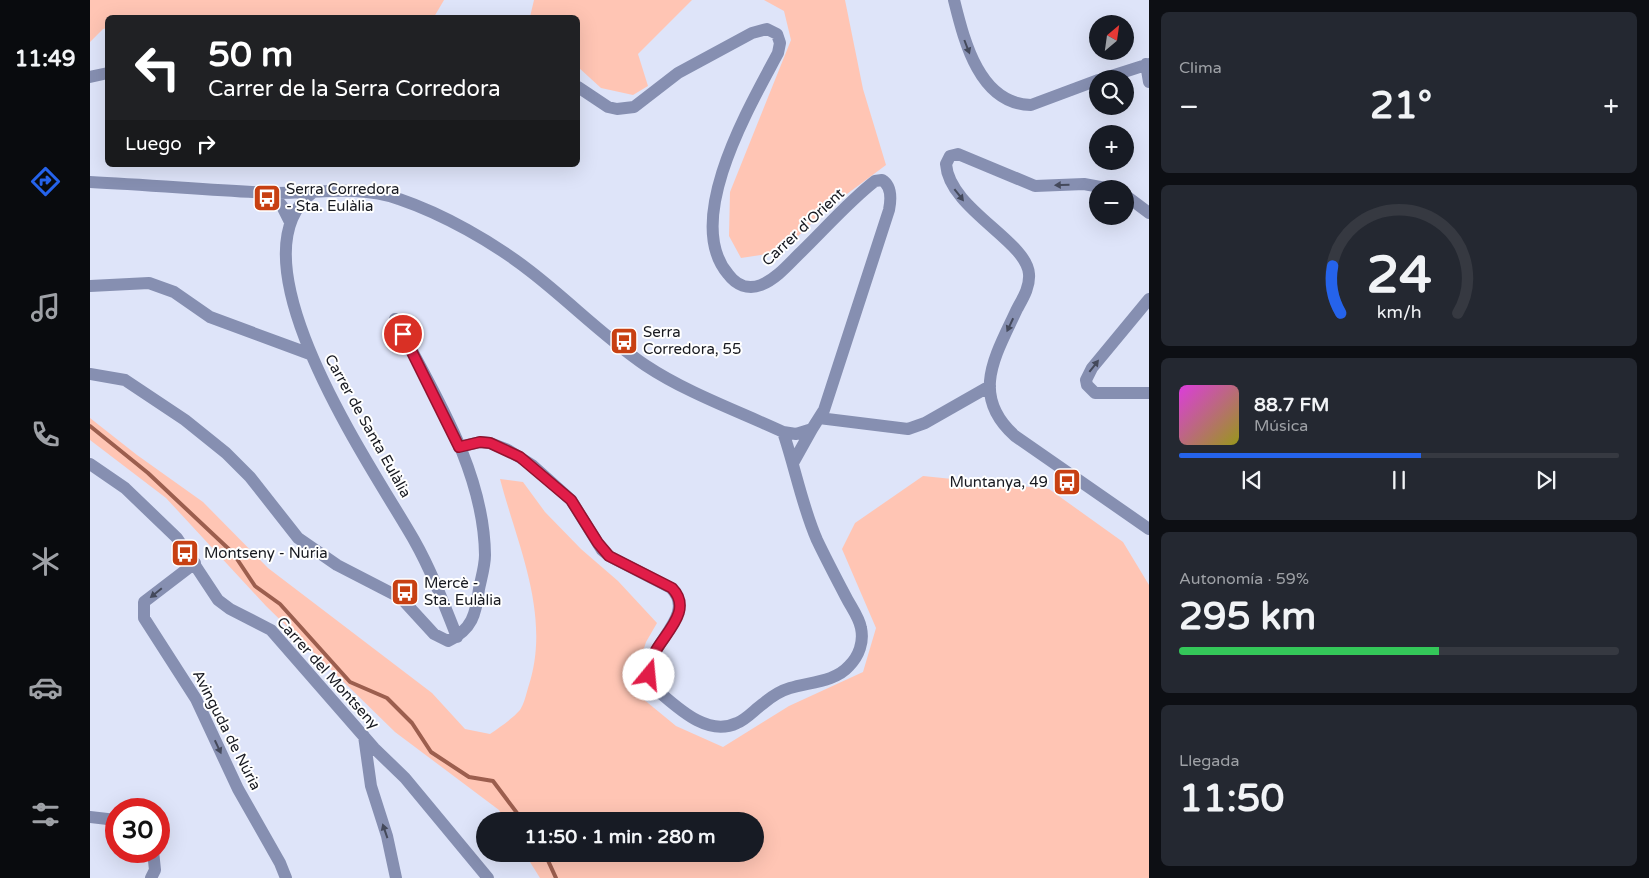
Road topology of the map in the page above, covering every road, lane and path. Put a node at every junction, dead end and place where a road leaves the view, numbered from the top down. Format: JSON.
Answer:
{"nodes":[{"id":1,"x":954,"y":0,"type":"edge"},
{"id":2,"x":1148,"y":64,"type":"edge"},
{"id":3,"x":1130,"y":70,"type":"edge"},
{"id":4,"x":105,"y":74,"type":"edge"},
{"id":5,"x":90,"y":76,"type":"edge"},
{"id":6,"x":1149,"y":82,"type":"edge"},
{"id":7,"x":1089,"y":83,"type":"edge"},
{"id":8,"x":580,"y":89,"type":"edge"},
{"id":9,"x":90,"y":182,"type":"edge"},
{"id":10,"x":1089,"y":185,"type":"edge"},
{"id":11,"x":270,"y":193,"type":"junction"},
{"id":12,"x":312,"y":193,"type":"junction"},
{"id":13,"x":1134,"y":202,"type":"edge"},
{"id":14,"x":1149,"y":213,"type":"edge"},
{"id":15,"x":290,"y":222,"type":"junction"},
{"id":16,"x":90,"y":286,"type":"edge"},
{"id":17,"x":1149,"y":299,"type":"edge"},
{"id":18,"x":395,"y":318,"type":"dead end"},
{"id":19,"x":310,"y":354,"type":"junction"},
{"id":20,"x":90,"y":374,"type":"edge"},
{"id":21,"x":990,"y":386,"type":"junction"},
{"id":22,"x":1148,"y":394,"type":"edge"},
{"id":23,"x":819,"y":418,"type":"junction"},
{"id":24,"x":812,"y":429,"type":"junction"},
{"id":25,"x":783,"y":432,"type":"junction"},
{"id":26,"x":459,"y":447,"type":"junction"},
{"id":27,"x":793,"y":463,"type":"junction"},
{"id":28,"x":90,"y":464,"type":"edge"},
{"id":29,"x":1149,"y":529,"type":"edge"},
{"id":30,"x":194,"y":563,"type":"junction"},
{"id":31,"x":457,"y":637,"type":"junction"},
{"id":32,"x":364,"y":736,"type":"junction"},
{"id":33,"x":90,"y":816,"type":"edge"},
{"id":34,"x":105,"y":818,"type":"edge"},
{"id":35,"x":154,"y":863,"type":"edge"},
{"id":36,"x":151,"y":878,"type":"edge"},
{"id":37,"x":286,"y":878,"type":"edge"},
{"id":38,"x":396,"y":878,"type":"edge"},
{"id":39,"x":488,"y":878,"type":"edge"}],
"edges":[{"from":1,"to":7,"type":"street","one_way":true},
{"from":2,"to":3,"type":"street"},
{"from":2,"to":6,"type":"street"},
{"from":4,"to":5,"type":"street"},
{"from":8,"to":23,"type":"street","name":"Carrer d'Orient"},
{"from":9,"to":11,"type":"street"},
{"from":10,"to":21,"type":"street","one_way":true},
{"from":11,"to":12,"type":"street"},
{"from":11,"to":15,"type":"street"},
{"from":12,"to":15,"type":"street","name":"Carrer de Santa Eulàlia"},
{"from":12,"to":25,"type":"street"},
{"from":13,"to":14,"type":"street"},
{"from":15,"to":19,"type":"street","name":"Carrer de Santa Eulàlia"},
{"from":16,"to":19,"type":"street"},
{"from":22,"to":17,"type":"street","one_way":true},
{"from":18,"to":26,"type":"street"},
{"from":19,"to":31,"type":"street","name":"Carrer de Santa Eulàlia"},
{"from":20,"to":31,"type":"street"},
{"from":21,"to":23,"type":"street"},
{"from":21,"to":29,"type":"street"},
{"from":23,"to":24,"type":"street","name":"Carrer d'Orient"},
{"from":24,"to":25,"type":"street"},
{"from":24,"to":27,"type":"street","name":"Carrer d'Orient"},
{"from":25,"to":27,"type":"street"},
{"from":26,"to":27,"type":"street"},
{"from":26,"to":31,"type":"street"},
{"from":28,"to":30,"type":"street","name":"Carrer del Montseny"},
{"from":30,"to":32,"type":"street","name":"Carrer del Montseny"},
{"from":30,"to":37,"type":"street","name":"Avinguda de Núria","one_way":true},
{"from":38,"to":32,"type":"street","one_way":true},
{"from":32,"to":39,"type":"street","name":"Carrer del Montseny"},
{"from":33,"to":34,"type":"street"},
{"from":35,"to":36,"type":"street"}]}
